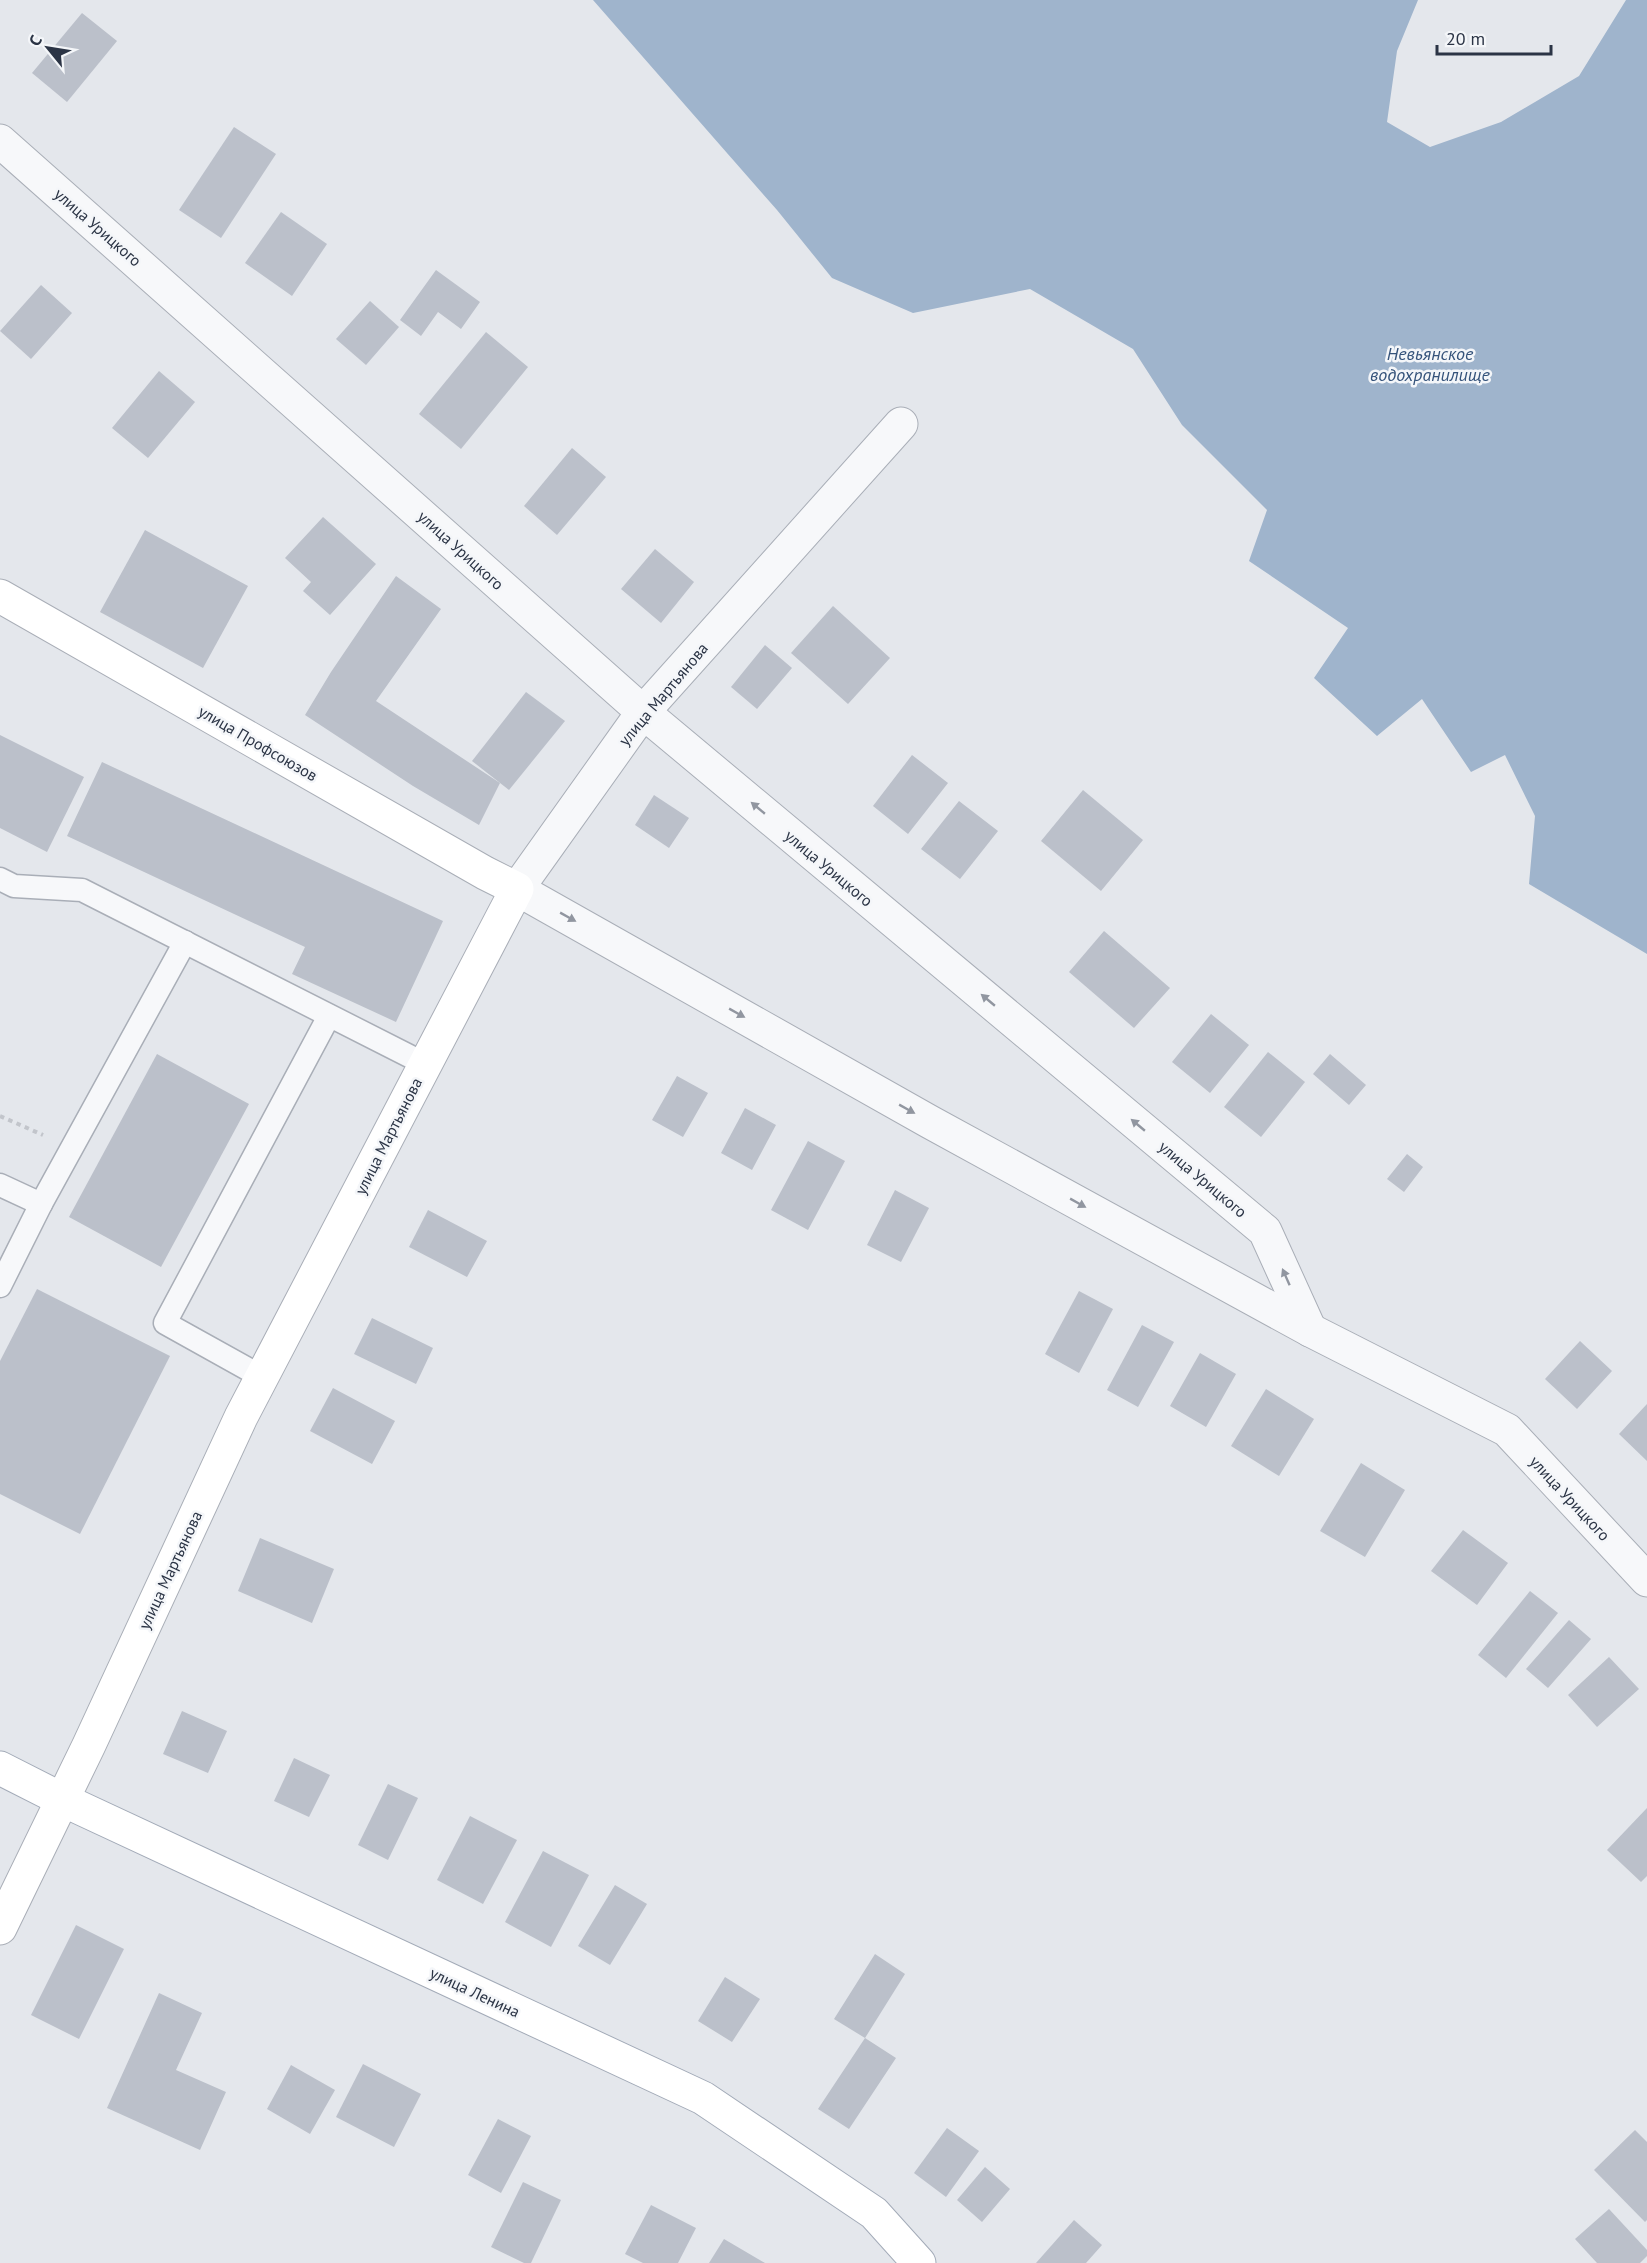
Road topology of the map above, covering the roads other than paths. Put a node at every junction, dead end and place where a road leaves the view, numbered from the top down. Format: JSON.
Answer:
{"nodes":[{"id":1,"x":0,"y":141,"type":"edge"},
{"id":2,"x":902,"y":424,"type":"dead end"},
{"id":3,"x":0,"y":596,"type":"edge"},
{"id":4,"x":643,"y":712,"type":"junction"},
{"id":5,"x":0,"y":879,"type":"edge"},
{"id":6,"x":517,"y":889,"type":"junction"},
{"id":7,"x":185,"y":942,"type":"junction"},
{"id":8,"x":329,"y":1016,"type":"junction"},
{"id":9,"x":425,"y":1064,"type":"junction"},
{"id":10,"x":0,"y":1185,"type":"edge"},
{"id":11,"x":41,"y":1203,"type":"junction"},
{"id":12,"x":0,"y":1286,"type":"edge"},
{"id":13,"x":1310,"y":1330,"type":"junction"},
{"id":14,"x":262,"y":1377,"type":"junction"},
{"id":15,"x":1647,"y":1581,"type":"edge"},
{"id":16,"x":0,"y":1768,"type":"edge"},
{"id":17,"x":63,"y":1800,"type":"junction"},
{"id":18,"x":0,"y":1928,"type":"edge"},
{"id":19,"x":919,"y":2263,"type":"edge"}],
"edges":[{"from":1,"to":4,"type":"street","name":"улица Урицкого"},
{"from":2,"to":4,"type":"street","name":"улица Мартьянова"},
{"from":3,"to":6,"type":"street","name":"улица Профсоюзов"},
{"from":4,"to":6,"type":"street","name":"улица Мартьянова"},
{"from":13,"to":4,"type":"street","name":"улица Урицкого","one_way":true},
{"from":5,"to":7,"type":"lane"},
{"from":6,"to":9,"type":"street","name":"улица Мартьянова"},
{"from":6,"to":13,"type":"street","one_way":true},
{"from":7,"to":8,"type":"lane"},
{"from":7,"to":11,"type":"lane"},
{"from":8,"to":9,"type":"lane"},
{"from":8,"to":14,"type":"lane"},
{"from":9,"to":14,"type":"street","name":"улица Мартьянова"},
{"from":10,"to":11,"type":"lane"},
{"from":11,"to":12,"type":"lane"},
{"from":13,"to":15,"type":"street","name":"улица Урицкого"},
{"from":14,"to":17,"type":"street","name":"улица Мартьянова"},
{"from":16,"to":17,"type":"street","name":"улица Ленина"},
{"from":17,"to":18,"type":"street","name":"улица Мартьянова"},
{"from":17,"to":19,"type":"street","name":"улица Ленина"}]}
